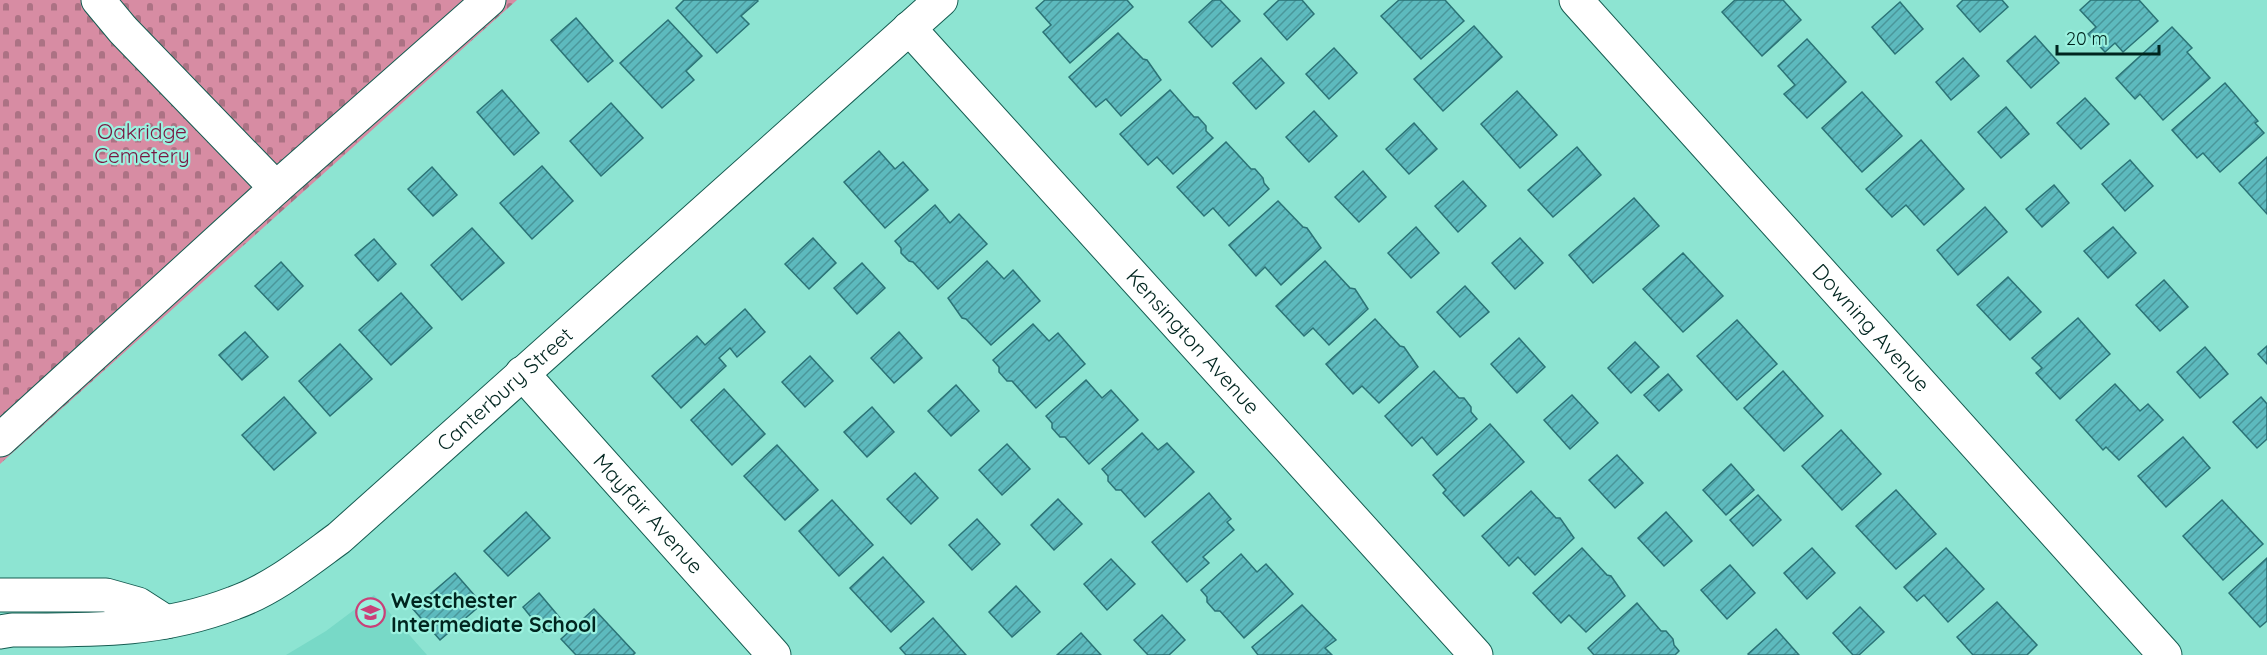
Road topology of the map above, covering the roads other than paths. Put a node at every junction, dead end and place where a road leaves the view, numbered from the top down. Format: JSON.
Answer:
{"nodes":[{"id":1,"x":99,"y":0,"type":"edge"},
{"id":2,"x":489,"y":0,"type":"edge"},
{"id":3,"x":941,"y":0,"type":"edge"},
{"id":4,"x":1576,"y":0,"type":"edge"},
{"id":5,"x":909,"y":28,"type":"junction"},
{"id":6,"x":276,"y":188,"type":"junction"},
{"id":7,"x":522,"y":374,"type":"junction"},
{"id":8,"x":0,"y":440,"type":"edge"},
{"id":9,"x":0,"y":595,"type":"edge"},
{"id":10,"x":166,"y":622,"type":"junction"},
{"id":11,"x":0,"y":632,"type":"edge"},
{"id":12,"x":774,"y":655,"type":"edge"},
{"id":13,"x":1476,"y":655,"type":"edge"},
{"id":14,"x":2165,"y":655,"type":"edge"}],
"edges":[{"from":1,"to":6,"type":"street"},
{"from":2,"to":6,"type":"street"},
{"from":3,"to":5,"type":"street","name":"Canterbury Street"},
{"from":4,"to":14,"type":"street","name":"Downing Avenue"},
{"from":5,"to":7,"type":"street","name":"Canterbury Street"},
{"from":5,"to":13,"type":"street","name":"Kensington Avenue"},
{"from":6,"to":8,"type":"street"},
{"from":7,"to":10,"type":"street","name":"Canterbury Street"},
{"from":7,"to":12,"type":"street","name":"Mayfair Avenue"},
{"from":9,"to":10,"type":"street"},
{"from":10,"to":11,"type":"street","name":"Canterbury Street"}]}
